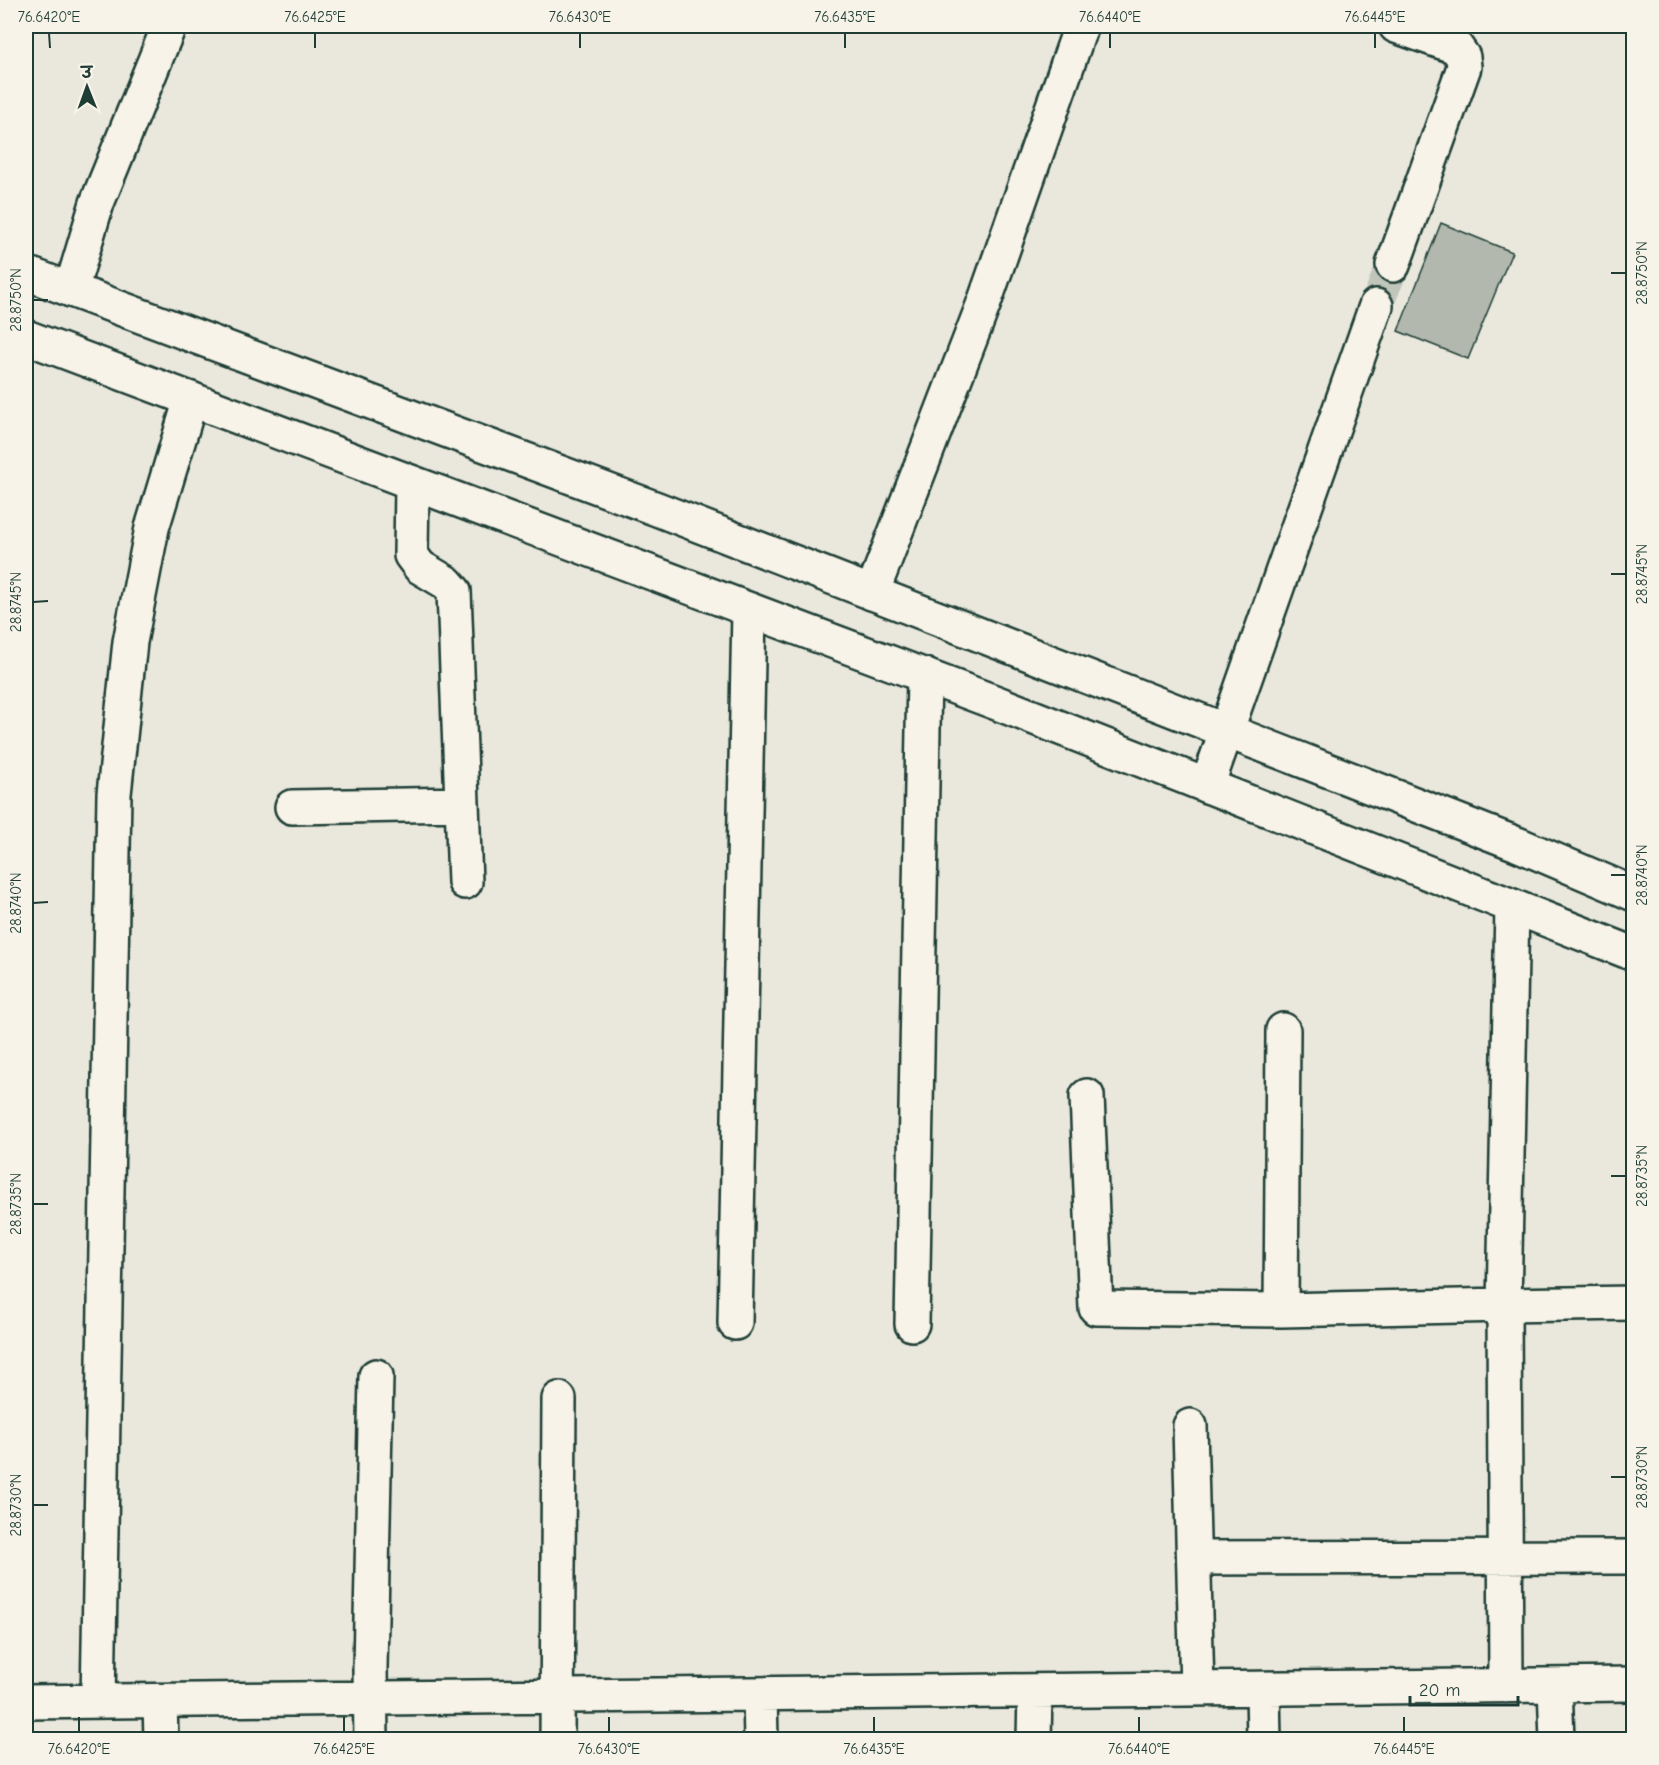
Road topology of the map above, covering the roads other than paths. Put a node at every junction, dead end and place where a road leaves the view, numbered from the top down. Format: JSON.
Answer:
{"nodes":[{"id":1,"x":169,"y":26,"type":"edge"},
{"id":2,"x":1081,"y":26,"type":"edge"},
{"id":3,"x":1396,"y":26,"type":"edge"},
{"id":4,"x":1393,"y":265,"type":"tunnel mouth"},
{"id":5,"x":26,"y":273,"type":"edge"},
{"id":6,"x":71,"y":290,"type":"junction"},
{"id":7,"x":1376,"y":306,"type":"tunnel mouth"},
{"id":8,"x":26,"y":337,"type":"edge"},
{"id":9,"x":190,"y":399,"type":"junction"},
{"id":10,"x":412,"y":483,"type":"junction"},
{"id":11,"x":872,"y":593,"type":"junction"},
{"id":12,"x":749,"y":610,"type":"junction"},
{"id":13,"x":924,"y":675,"type":"junction"},
{"id":14,"x":1226,"y":731,"type":"junction"},
{"id":15,"x":1207,"y":786,"type":"junction"},
{"id":16,"x":462,"y":804,"type":"junction"},
{"id":17,"x":292,"y":807,"type":"dead end"},
{"id":18,"x":465,"y":882,"type":"dead end"},
{"id":19,"x":1634,"y":894,"type":"edge"},
{"id":20,"x":1512,"y":906,"type":"junction"},
{"id":21,"x":1634,"y":954,"type":"edge"},
{"id":22,"x":1283,"y":1030,"type":"dead end"},
{"id":23,"x":1087,"y":1096,"type":"dead end"},
{"id":24,"x":1634,"y":1303,"type":"edge"},
{"id":25,"x":1504,"y":1305,"type":"junction"},
{"id":26,"x":1281,"y":1310,"type":"junction"},
{"id":27,"x":735,"y":1323,"type":"dead end"},
{"id":28,"x":912,"y":1324,"type":"dead end"},
{"id":29,"x":376,"y":1376,"type":"dead end"},
{"id":30,"x":560,"y":1399,"type":"dead end"},
{"id":31,"x":1190,"y":1426,"type":"dead end"},
{"id":32,"x":1634,"y":1557,"type":"edge"},
{"id":33,"x":1194,"y":1558,"type":"junction"},
{"id":34,"x":1505,"y":1558,"type":"junction"},
{"id":35,"x":1634,"y":1684,"type":"edge"},
{"id":36,"x":1506,"y":1686,"type":"junction"},
{"id":37,"x":1555,"y":1686,"type":"junction"},
{"id":38,"x":1197,"y":1689,"type":"junction"},
{"id":39,"x":1263,"y":1689,"type":"junction"},
{"id":40,"x":1035,"y":1692,"type":"junction"},
{"id":41,"x":760,"y":1695,"type":"junction"},
{"id":42,"x":557,"y":1697,"type":"junction"},
{"id":43,"x":370,"y":1698,"type":"junction"},
{"id":44,"x":98,"y":1701,"type":"junction"},
{"id":45,"x":160,"y":1701,"type":"junction"},
{"id":46,"x":26,"y":1702,"type":"edge"},
{"id":47,"x":161,"y":1740,"type":"edge"},
{"id":48,"x":371,"y":1740,"type":"edge"},
{"id":49,"x":557,"y":1740,"type":"edge"},
{"id":50,"x":761,"y":1740,"type":"edge"},
{"id":51,"x":1034,"y":1740,"type":"edge"},
{"id":52,"x":1264,"y":1740,"type":"edge"},
{"id":53,"x":1557,"y":1740,"type":"edge"}],
"edges":[{"from":1,"to":6,"type":"street"},
{"from":2,"to":11,"type":"street"},
{"from":3,"to":4,"type":"street"},
{"from":5,"to":6,"type":"street"},
{"from":6,"to":11,"type":"street"},
{"from":7,"to":14,"type":"street"},
{"from":8,"to":9,"type":"street"},
{"from":9,"to":10,"type":"street"},
{"from":9,"to":44,"type":"street"},
{"from":10,"to":12,"type":"street"},
{"from":10,"to":16,"type":"street"},
{"from":11,"to":14,"type":"street"},
{"from":12,"to":13,"type":"street"},
{"from":12,"to":27,"type":"street"},
{"from":13,"to":15,"type":"street"},
{"from":13,"to":28,"type":"street"},
{"from":14,"to":15,"type":"street"},
{"from":14,"to":19,"type":"street"},
{"from":15,"to":20,"type":"street"},
{"from":16,"to":17,"type":"street"},
{"from":16,"to":18,"type":"street"},
{"from":20,"to":21,"type":"street"},
{"from":20,"to":25,"type":"street"},
{"from":22,"to":26,"type":"street"},
{"from":23,"to":26,"type":"street"},
{"from":24,"to":25,"type":"street"},
{"from":25,"to":26,"type":"street"},
{"from":25,"to":34,"type":"street"},
{"from":29,"to":43,"type":"street"},
{"from":30,"to":42,"type":"street"},
{"from":31,"to":33,"type":"street"},
{"from":32,"to":34,"type":"street"},
{"from":33,"to":34,"type":"street"},
{"from":33,"to":38,"type":"street"},
{"from":34,"to":36,"type":"street"},
{"from":35,"to":37,"type":"street"},
{"from":36,"to":37,"type":"street"},
{"from":36,"to":39,"type":"street"},
{"from":37,"to":53,"type":"street"},
{"from":38,"to":39,"type":"street"},
{"from":38,"to":40,"type":"street"},
{"from":39,"to":52,"type":"street"},
{"from":40,"to":41,"type":"street"},
{"from":40,"to":51,"type":"street"},
{"from":41,"to":42,"type":"street"},
{"from":41,"to":50,"type":"street"},
{"from":42,"to":43,"type":"street"},
{"from":42,"to":49,"type":"street"},
{"from":43,"to":45,"type":"street"},
{"from":43,"to":48,"type":"street"},
{"from":44,"to":45,"type":"street"},
{"from":44,"to":46,"type":"street"},
{"from":45,"to":47,"type":"street"}]}
